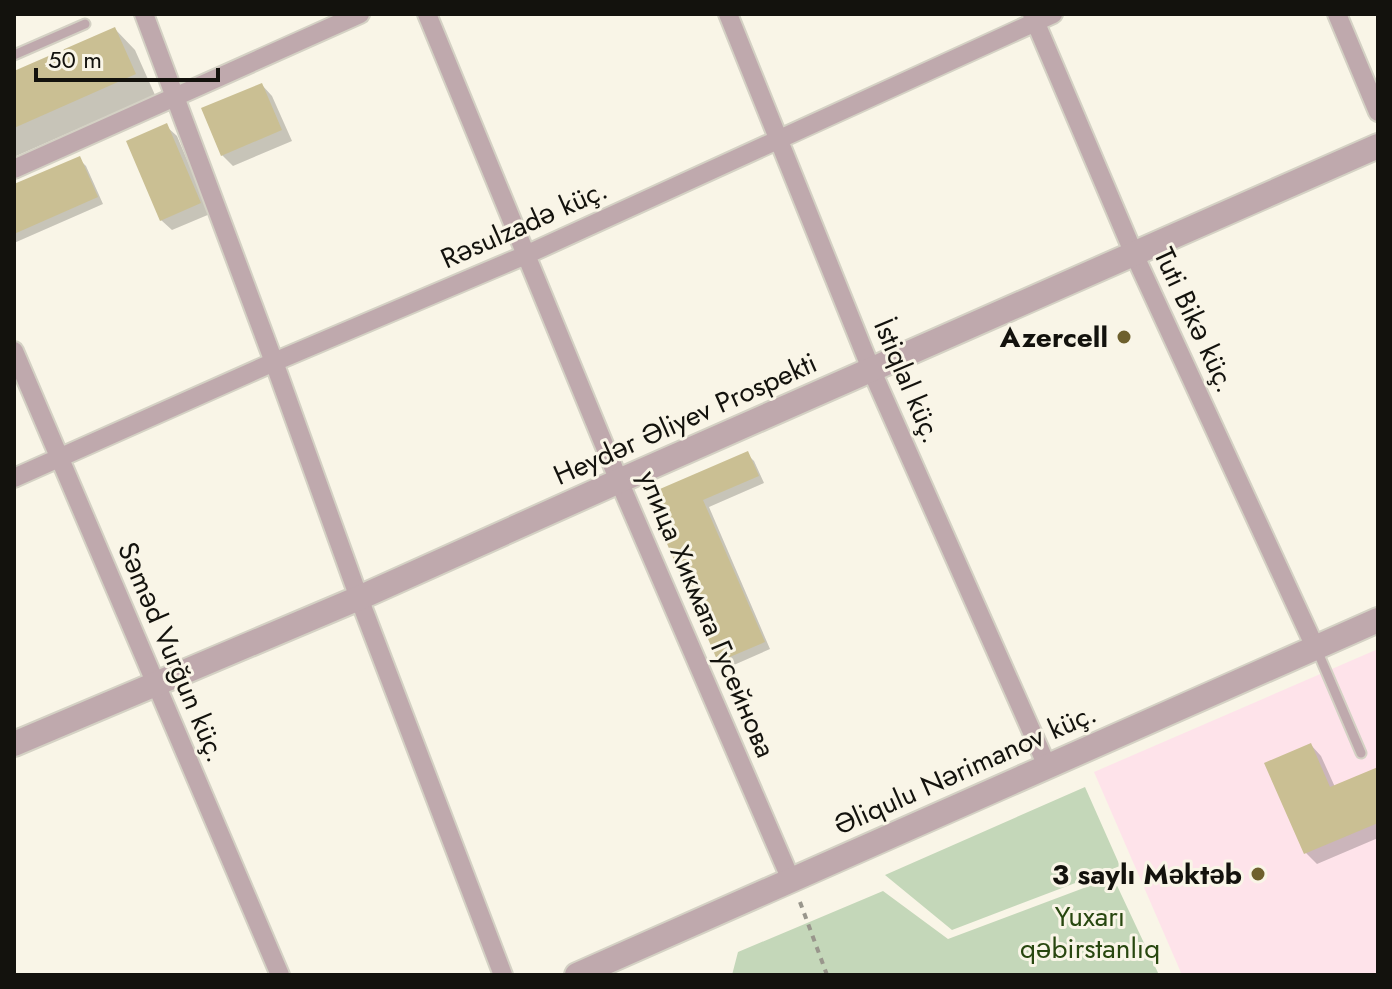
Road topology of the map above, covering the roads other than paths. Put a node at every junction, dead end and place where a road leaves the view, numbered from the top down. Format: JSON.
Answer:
{"nodes":[{"id":1,"x":144,"y":14,"type":"edge"},
{"id":2,"x":360,"y":14,"type":"edge"},
{"id":3,"x":427,"y":14,"type":"edge"},
{"id":4,"x":728,"y":14,"type":"edge"},
{"id":5,"x":1337,"y":14,"type":"edge"},
{"id":6,"x":1040,"y":16,"type":"edge"},
{"id":7,"x":85,"y":24,"type":"dead end"},
{"id":8,"x":14,"y":55,"type":"edge"},
{"id":9,"x":176,"y":96,"type":"junction"},
{"id":10,"x":1378,"y":112,"type":"edge"},
{"id":11,"x":778,"y":141,"type":"junction"},
{"id":12,"x":1378,"y":146,"type":"edge"},
{"id":13,"x":14,"y":169,"type":"edge"},
{"id":14,"x":528,"y":254,"type":"junction"},
{"id":15,"x":1134,"y":254,"type":"junction"},
{"id":16,"x":14,"y":351,"type":"edge"},
{"id":17,"x":274,"y":362,"type":"junction"},
{"id":18,"x":871,"y":369,"type":"junction"},
{"id":19,"x":59,"y":457,"type":"junction"},
{"id":20,"x":14,"y":478,"type":"edge"},
{"id":21,"x":619,"y":481,"type":"junction"},
{"id":22,"x":359,"y":598,"type":"junction"},
{"id":23,"x":1378,"y":620,"type":"edge"},
{"id":24,"x":1315,"y":647,"type":"junction"},
{"id":25,"x":155,"y":685,"type":"junction"},
{"id":26,"x":14,"y":744,"type":"edge"},
{"id":27,"x":1361,"y":753,"type":"dead end"},
{"id":28,"x":1047,"y":766,"type":"junction"},
{"id":29,"x":791,"y":880,"type":"junction"},
{"id":30,"x":280,"y":975,"type":"edge"},
{"id":31,"x":503,"y":975,"type":"edge"},
{"id":32,"x":577,"y":975,"type":"edge"}],
"edges":[{"from":1,"to":9,"type":"street"},
{"from":2,"to":9,"type":"street"},
{"from":3,"to":14,"type":"street","name":"улица Хикмата Гусейнова"},
{"from":4,"to":11,"type":"street","name":"İstiqlal küç."},
{"from":5,"to":10,"type":"street"},
{"from":6,"to":11,"type":"street","name":"Rəsulzadə küç."},
{"from":6,"to":15,"type":"street","name":"Tuti Bikə küç."},
{"from":7,"to":8,"type":"lane"},
{"from":9,"to":13,"type":"street"},
{"from":9,"to":17,"type":"street"},
{"from":11,"to":14,"type":"street","name":"Rəsulzadə küç."},
{"from":11,"to":18,"type":"street","name":"İstiqlal küç."},
{"from":12,"to":15,"type":"street","name":"Heydər Əliyev Prospekti"},
{"from":14,"to":17,"type":"street","name":"Rəsulzadə küç."},
{"from":14,"to":21,"type":"street","name":"улица Хикмата Гусейнова"},
{"from":15,"to":18,"type":"street","name":"Heydər Əliyev Prospekti"},
{"from":15,"to":24,"type":"street","name":"Tuti Bikə küç."},
{"from":16,"to":19,"type":"street","name":"Səməd Vurğun küç."},
{"from":17,"to":19,"type":"street","name":"Rəsulzadə küç."},
{"from":17,"to":22,"type":"street"},
{"from":18,"to":21,"type":"street","name":"Heydər Əliyev Prospekti"},
{"from":18,"to":28,"type":"street","name":"İstiqlal küç."},
{"from":19,"to":20,"type":"street","name":"Rəsulzadə küç."},
{"from":19,"to":25,"type":"street","name":"Səməd Vurğun küç."},
{"from":21,"to":22,"type":"street","name":"Heydər Əliyev Prospekti"},
{"from":21,"to":29,"type":"street","name":"улица Хикмата Гусейнова"},
{"from":22,"to":25,"type":"street","name":"Heydər Əliyev Prospekti"},
{"from":22,"to":31,"type":"street"},
{"from":23,"to":24,"type":"street","name":"Əliqulu Nərimanov küç."},
{"from":24,"to":27,"type":"lane"},
{"from":24,"to":28,"type":"street","name":"Əliqulu Nərimanov küç."},
{"from":25,"to":26,"type":"street","name":"Heydər Əliyev Prospekti"},
{"from":25,"to":30,"type":"street","name":"Səməd Vurğun küç."},
{"from":28,"to":29,"type":"street","name":"Əliqulu Nərimanov küç."},
{"from":29,"to":32,"type":"street","name":"Əliqulu Nərimanov küç."}]}
